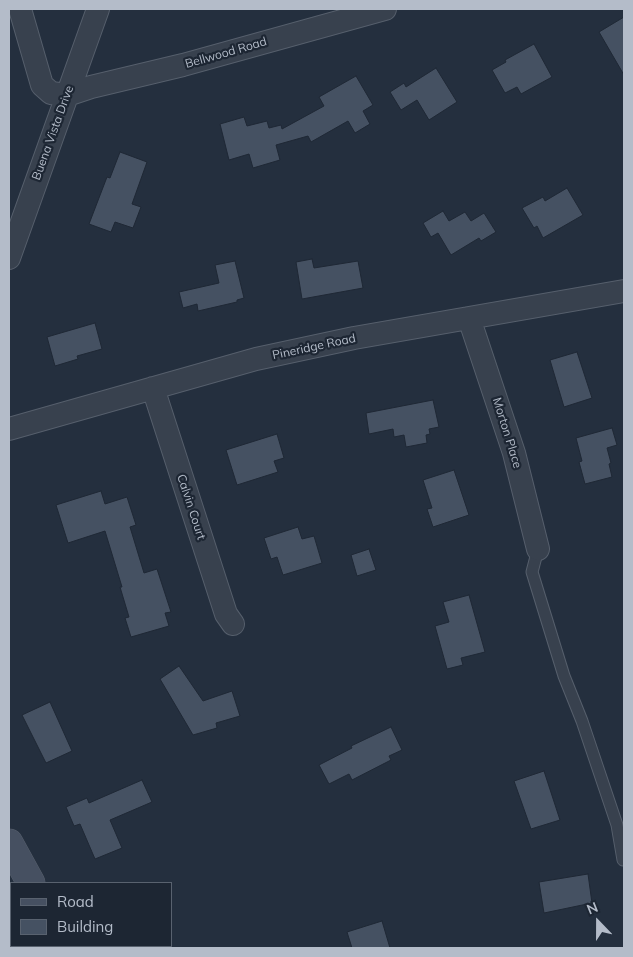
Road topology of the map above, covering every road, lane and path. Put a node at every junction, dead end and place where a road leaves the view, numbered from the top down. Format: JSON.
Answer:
{"nodes":[{"id":1,"x":20,"y":9,"type":"edge"},
{"id":2,"x":98,"y":9,"type":"edge"},
{"id":3,"x":385,"y":9,"type":"edge"},
{"id":4,"x":67,"y":95,"type":"junction"},
{"id":5,"x":9,"y":258,"type":"edge"},
{"id":6,"x":624,"y":291,"type":"edge"},
{"id":7,"x":469,"y":318,"type":"junction"},
{"id":8,"x":153,"y":388,"type":"junction"},
{"id":9,"x":9,"y":429,"type":"edge"},
{"id":10,"x":538,"y":550,"type":"joint"},
{"id":11,"x":233,"y":624,"type":"dead end"},
{"id":12,"x":9,"y":843,"type":"edge"},
{"id":13,"x":623,"y":860,"type":"edge"},
{"id":14,"x":30,"y":882,"type":"edge"}],
"edges":[{"from":1,"to":4,"type":"street"},
{"from":2,"to":4,"type":"street","name":"Buena Vista Drive"},
{"from":3,"to":4,"type":"street","name":"Bellwood Road"},
{"from":4,"to":5,"type":"street","name":"Buena Vista Drive"},
{"from":6,"to":7,"type":"street","name":"Pineridge Road"},
{"from":7,"to":8,"type":"street","name":"Pineridge Road"},
{"from":7,"to":10,"type":"street","name":"Morton Place"},
{"from":8,"to":9,"type":"street","name":"Pineridge Road"},
{"from":8,"to":11,"type":"street","name":"Calvin Court"},
{"from":10,"to":13,"type":"lane"},
{"from":12,"to":14,"type":"main road"}]}
